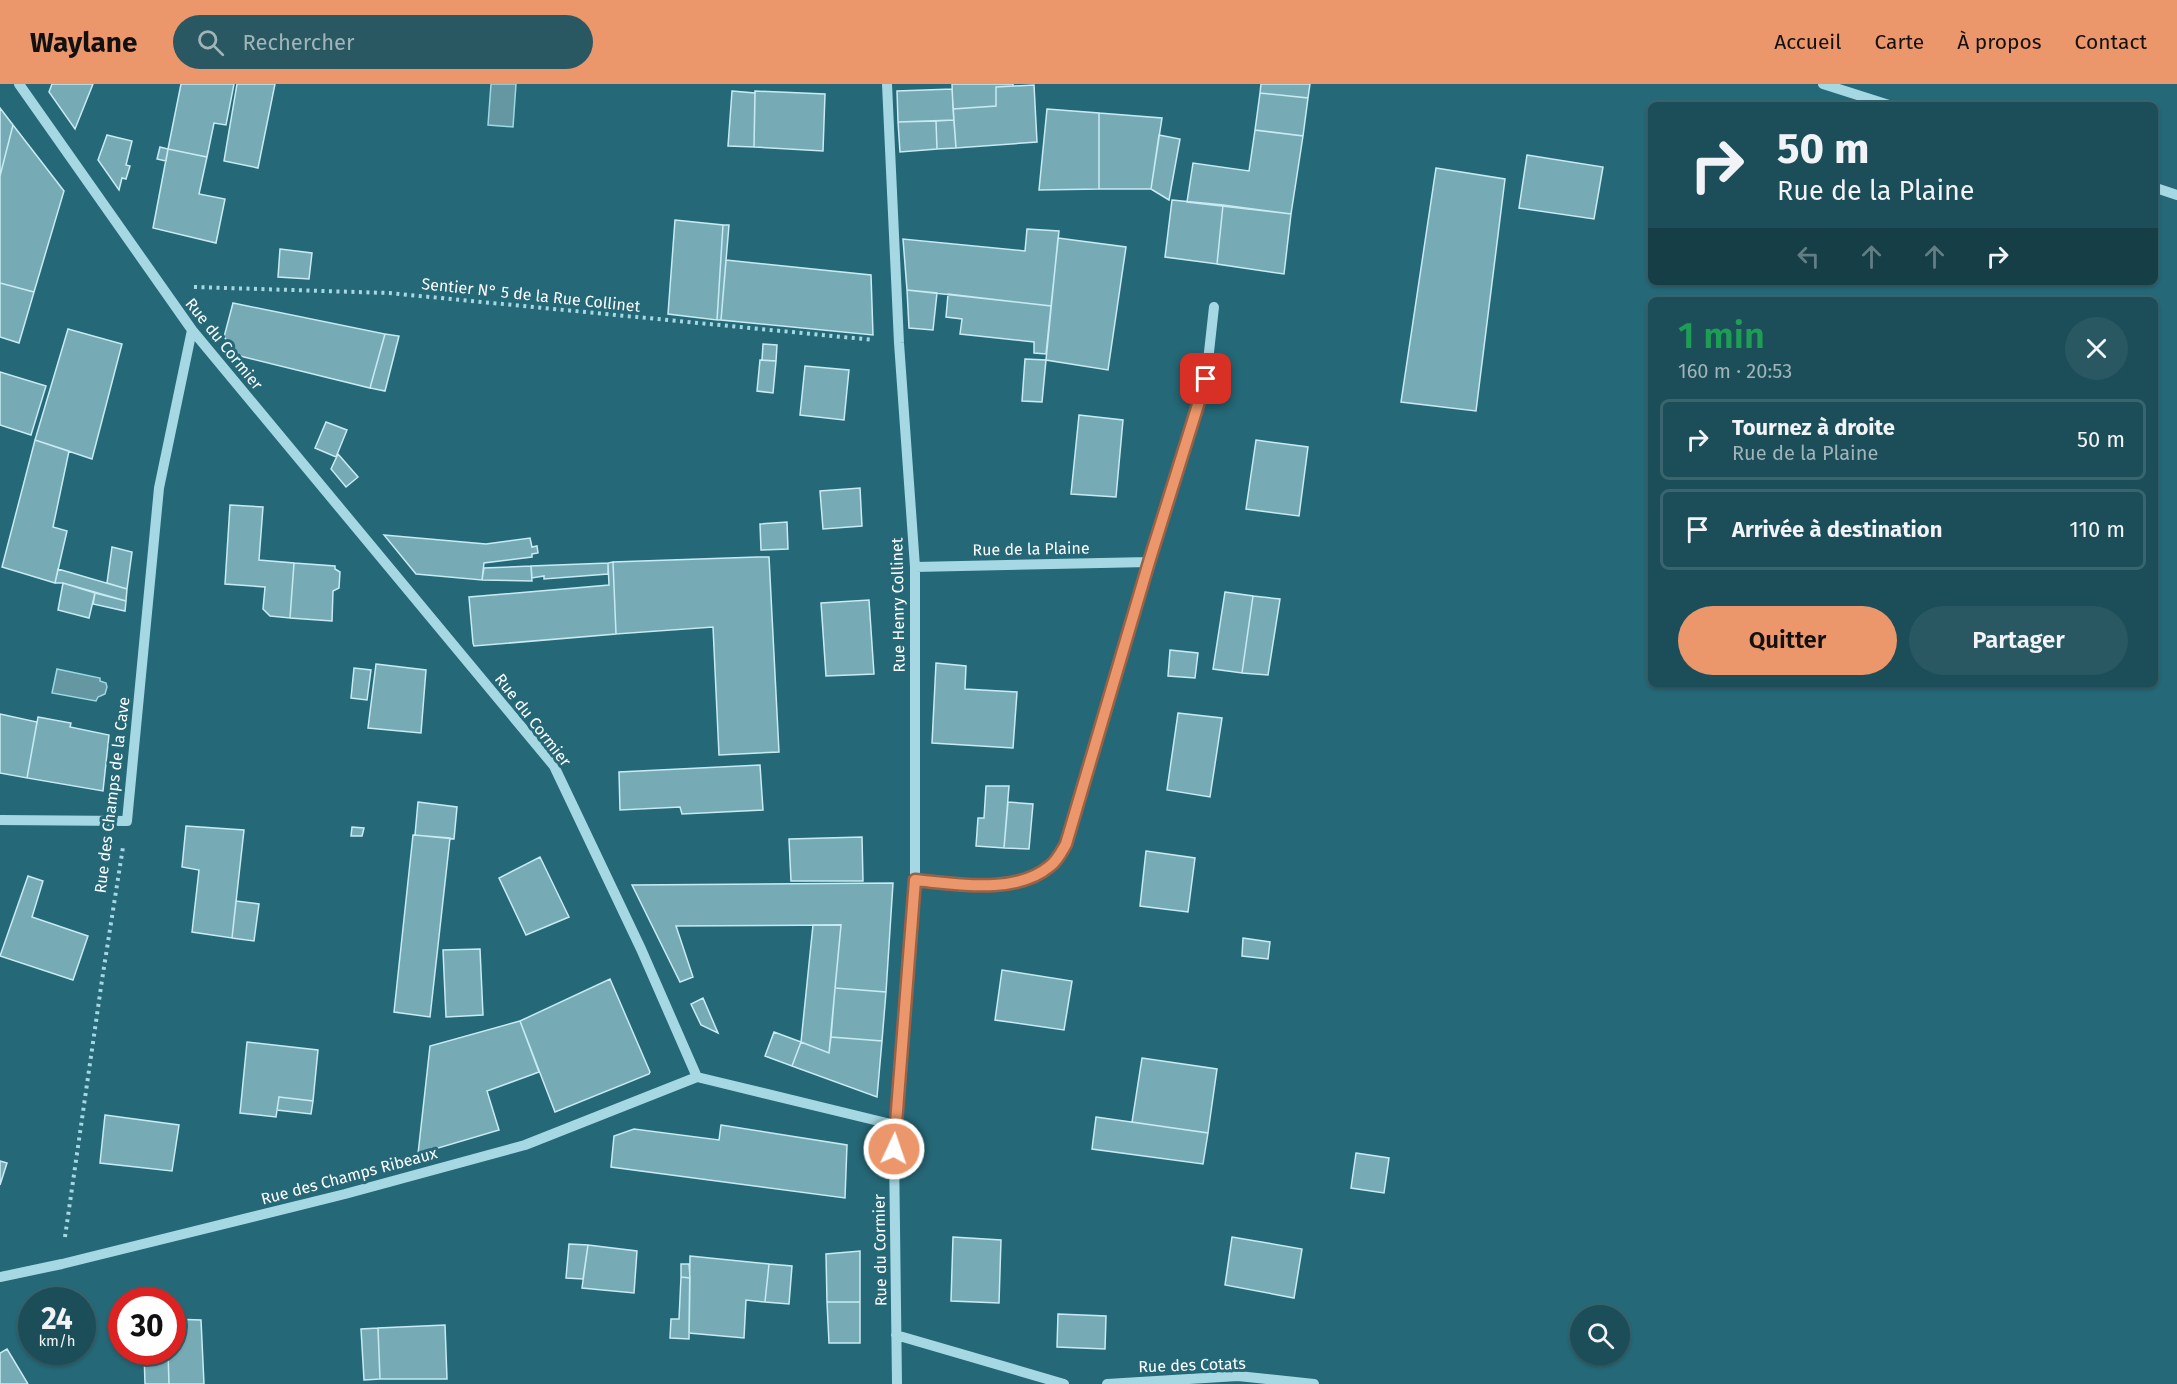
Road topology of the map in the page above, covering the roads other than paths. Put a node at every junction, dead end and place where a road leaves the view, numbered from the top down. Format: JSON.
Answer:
{"nodes":[{"id":1,"x":19,"y":84,"type":"edge"},
{"id":2,"x":887,"y":84,"type":"edge"},
{"id":3,"x":1823,"y":84,"type":"edge"},
{"id":4,"x":1880,"y":102,"type":"edge"},
{"id":5,"x":2158,"y":189,"type":"edge"},
{"id":6,"x":2177,"y":195,"type":"edge"},
{"id":7,"x":1214,"y":307,"type":"dead end"},
{"id":8,"x":192,"y":330,"type":"junction"},
{"id":9,"x":1149,"y":562,"type":"junction"},
{"id":10,"x":915,"y":567,"type":"junction"},
{"id":11,"x":0,"y":820,"type":"edge"},
{"id":12,"x":915,"y":880,"type":"junction"},
{"id":13,"x":697,"y":1077,"type":"junction"},
{"id":14,"x":895,"y":1125,"type":"junction"},
{"id":15,"x":0,"y":1277,"type":"edge"},
{"id":16,"x":896,"y":1335,"type":"junction"},
{"id":17,"x":897,"y":1384,"type":"edge"},
{"id":18,"x":1064,"y":1384,"type":"edge"},
{"id":19,"x":1107,"y":1384,"type":"edge"},
{"id":20,"x":1314,"y":1384,"type":"edge"}],
"edges":[{"from":1,"to":8,"type":"street","name":"Rue du Cormier"},
{"from":2,"to":10,"type":"street","name":"Rue Henry Collinet"},
{"from":3,"to":4,"type":"street"},
{"from":5,"to":6,"type":"street"},
{"from":7,"to":9,"type":"street"},
{"from":8,"to":11,"type":"street","name":"Rue des Champs de la Cave"},
{"from":8,"to":13,"type":"street","name":"Rue du Cormier"},
{"from":9,"to":10,"type":"street","name":"Rue de la Plaine"},
{"from":9,"to":12,"type":"street"},
{"from":10,"to":12,"type":"street","name":"Rue Henry Collinet"},
{"from":12,"to":14,"type":"street","name":"Rue Henry Collinet"},
{"from":13,"to":14,"type":"street"},
{"from":13,"to":15,"type":"street","name":"Rue des Champs Ribeaux"},
{"from":14,"to":16,"type":"street","name":"Rue du Cormier"},
{"from":16,"to":17,"type":"street","name":"Rue du Cormier"},
{"from":16,"to":18,"type":"street"},
{"from":19,"to":20,"type":"street","name":"Rue des Cotats"}]}
